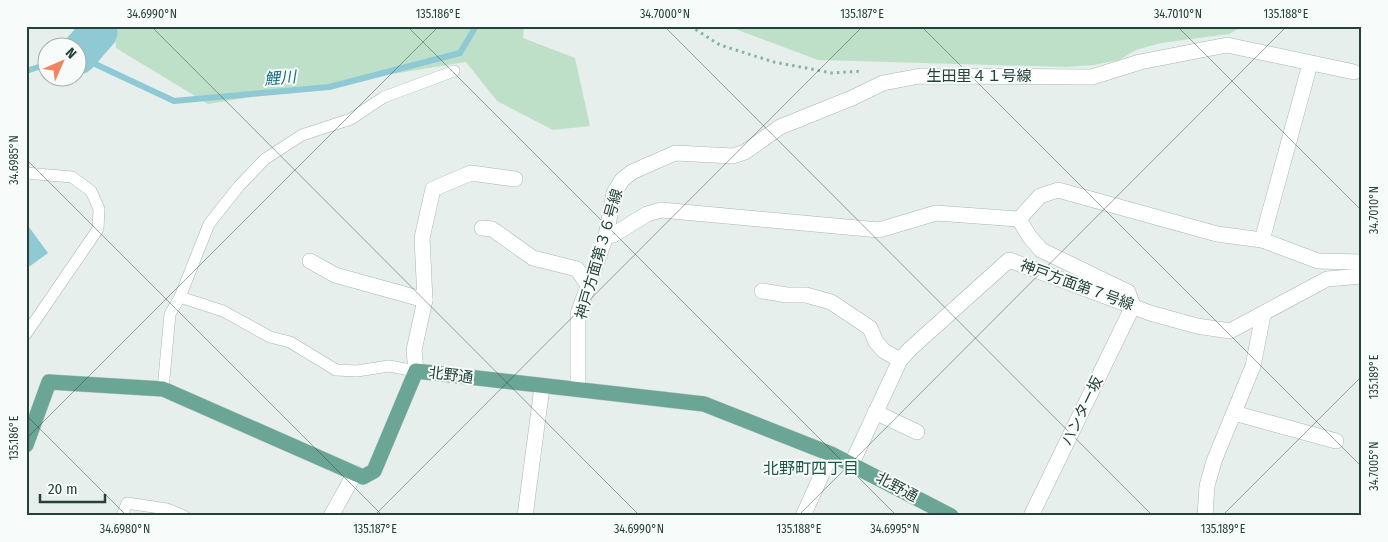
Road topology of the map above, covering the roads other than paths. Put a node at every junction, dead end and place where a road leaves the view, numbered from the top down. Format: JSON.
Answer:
{"nodes":[{"id":1,"x":1310,"y":64,"type":"junction"},
{"id":2,"x":454,"y":71,"type":"dead end"},
{"id":3,"x":1354,"y":72,"type":"dead end"},
{"id":4,"x":26,"y":173,"type":"edge"},
{"id":5,"x":515,"y":179,"type":"dead end"},
{"id":6,"x":622,"y":180,"type":"joint"},
{"id":7,"x":1019,"y":219,"type":"junction"},
{"id":8,"x":482,"y":228,"type":"dead end"},
{"id":9,"x":606,"y":236,"type":"junction"},
{"id":10,"x":1262,"y":240,"type":"junction"},
{"id":11,"x":310,"y":261,"type":"dead end"},
{"id":12,"x":1362,"y":262,"type":"edge"},
{"id":13,"x":1362,"y":276,"type":"edge"},
{"id":14,"x":588,"y":285,"type":"junction"},
{"id":15,"x":762,"y":291,"type":"dead end"},
{"id":16,"x":180,"y":297,"type":"junction"},
{"id":17,"x":425,"y":300,"type":"junction"},
{"id":18,"x":1133,"y":306,"type":"junction"},
{"id":19,"x":1263,"y":315,"type":"junction"},
{"id":20,"x":26,"y":334,"type":"edge"},
{"id":21,"x":900,"y":360,"type":"junction"},
{"id":22,"x":416,"y":371,"type":"junction"},
{"id":23,"x":542,"y":387,"type":"junction"},
{"id":24,"x":163,"y":389,"type":"junction"},
{"id":25,"x":578,"y":389,"type":"junction"},
{"id":26,"x":875,"y":412,"type":"junction"},
{"id":27,"x":1234,"y":413,"type":"junction"},
{"id":28,"x":29,"y":427,"type":"edge"},
{"id":29,"x":917,"y":432,"type":"dead end"},
{"id":30,"x":1336,"y":442,"type":"dead end"},
{"id":31,"x":26,"y":445,"type":"edge"},
{"id":32,"x":831,"y":454,"type":"junction"},
{"id":33,"x":852,"y":464,"type":"junction"},
{"id":34,"x":355,"y":473,"type":"junction"},
{"id":35,"x":1210,"y":515,"type":"edge"},
{"id":36,"x":122,"y":516,"type":"edge"},
{"id":37,"x":184,"y":516,"type":"edge"},
{"id":38,"x":331,"y":516,"type":"edge"},
{"id":39,"x":525,"y":516,"type":"edge"},
{"id":40,"x":803,"y":516,"type":"edge"},
{"id":41,"x":951,"y":516,"type":"edge"},
{"id":42,"x":1031,"y":516,"type":"edge"}],
"edges":[{"from":1,"to":3,"type":"street","name":"生田里４１号線"},
{"from":1,"to":6,"type":"street","name":"生田里４１号線"},
{"from":1,"to":10,"type":"street"},
{"from":2,"to":16,"type":"lane"},
{"from":4,"to":20,"type":"lane"},
{"from":5,"to":17,"type":"street"},
{"from":6,"to":9,"type":"street","name":"神戸方面第３６号線"},
{"from":7,"to":9,"type":"street"},
{"from":7,"to":10,"type":"street"},
{"from":7,"to":18,"type":"street"},
{"from":8,"to":14,"type":"street"},
{"from":9,"to":14,"type":"street","name":"神戸方面第３６号線"},
{"from":10,"to":12,"type":"street"},
{"from":11,"to":17,"type":"street"},
{"from":13,"to":19,"type":"street","name":"神戸方面第７号線"},
{"from":14,"to":25,"type":"street","name":"神戸方面第３６号線"},
{"from":15,"to":21,"type":"street"},
{"from":16,"to":22,"type":"lane"},
{"from":16,"to":24,"type":"lane"},
{"from":17,"to":22,"type":"street"},
{"from":18,"to":19,"type":"street","name":"神戸方面第７号線"},
{"from":18,"to":21,"type":"street","name":"神戸方面第７号線"},
{"from":18,"to":42,"type":"street","name":"ハンター坂"},
{"from":19,"to":27,"type":"street"},
{"from":21,"to":26,"type":"street","name":"神戸方面第７号線"},
{"from":22,"to":23,"type":"main road","name":"北野通"},
{"from":22,"to":34,"type":"main road","name":"北野通"},
{"from":23,"to":25,"type":"main road","name":"北野通"},
{"from":23,"to":39,"type":"street"},
{"from":24,"to":28,"type":"main road"},
{"from":24,"to":34,"type":"main road"},
{"from":25,"to":32,"type":"main road","name":"北野通"},
{"from":26,"to":29,"type":"street"},
{"from":26,"to":33,"type":"street","name":"神戸方面第７号線"},
{"from":27,"to":30,"type":"street"},
{"from":27,"to":35,"type":"street"},
{"from":28,"to":31,"type":"main road"},
{"from":32,"to":33,"type":"main road","name":"北野通"},
{"from":32,"to":40,"type":"street"},
{"from":33,"to":41,"type":"main road","name":"北野通"},
{"from":34,"to":38,"type":"street"},
{"from":36,"to":37,"type":"lane"}]}
